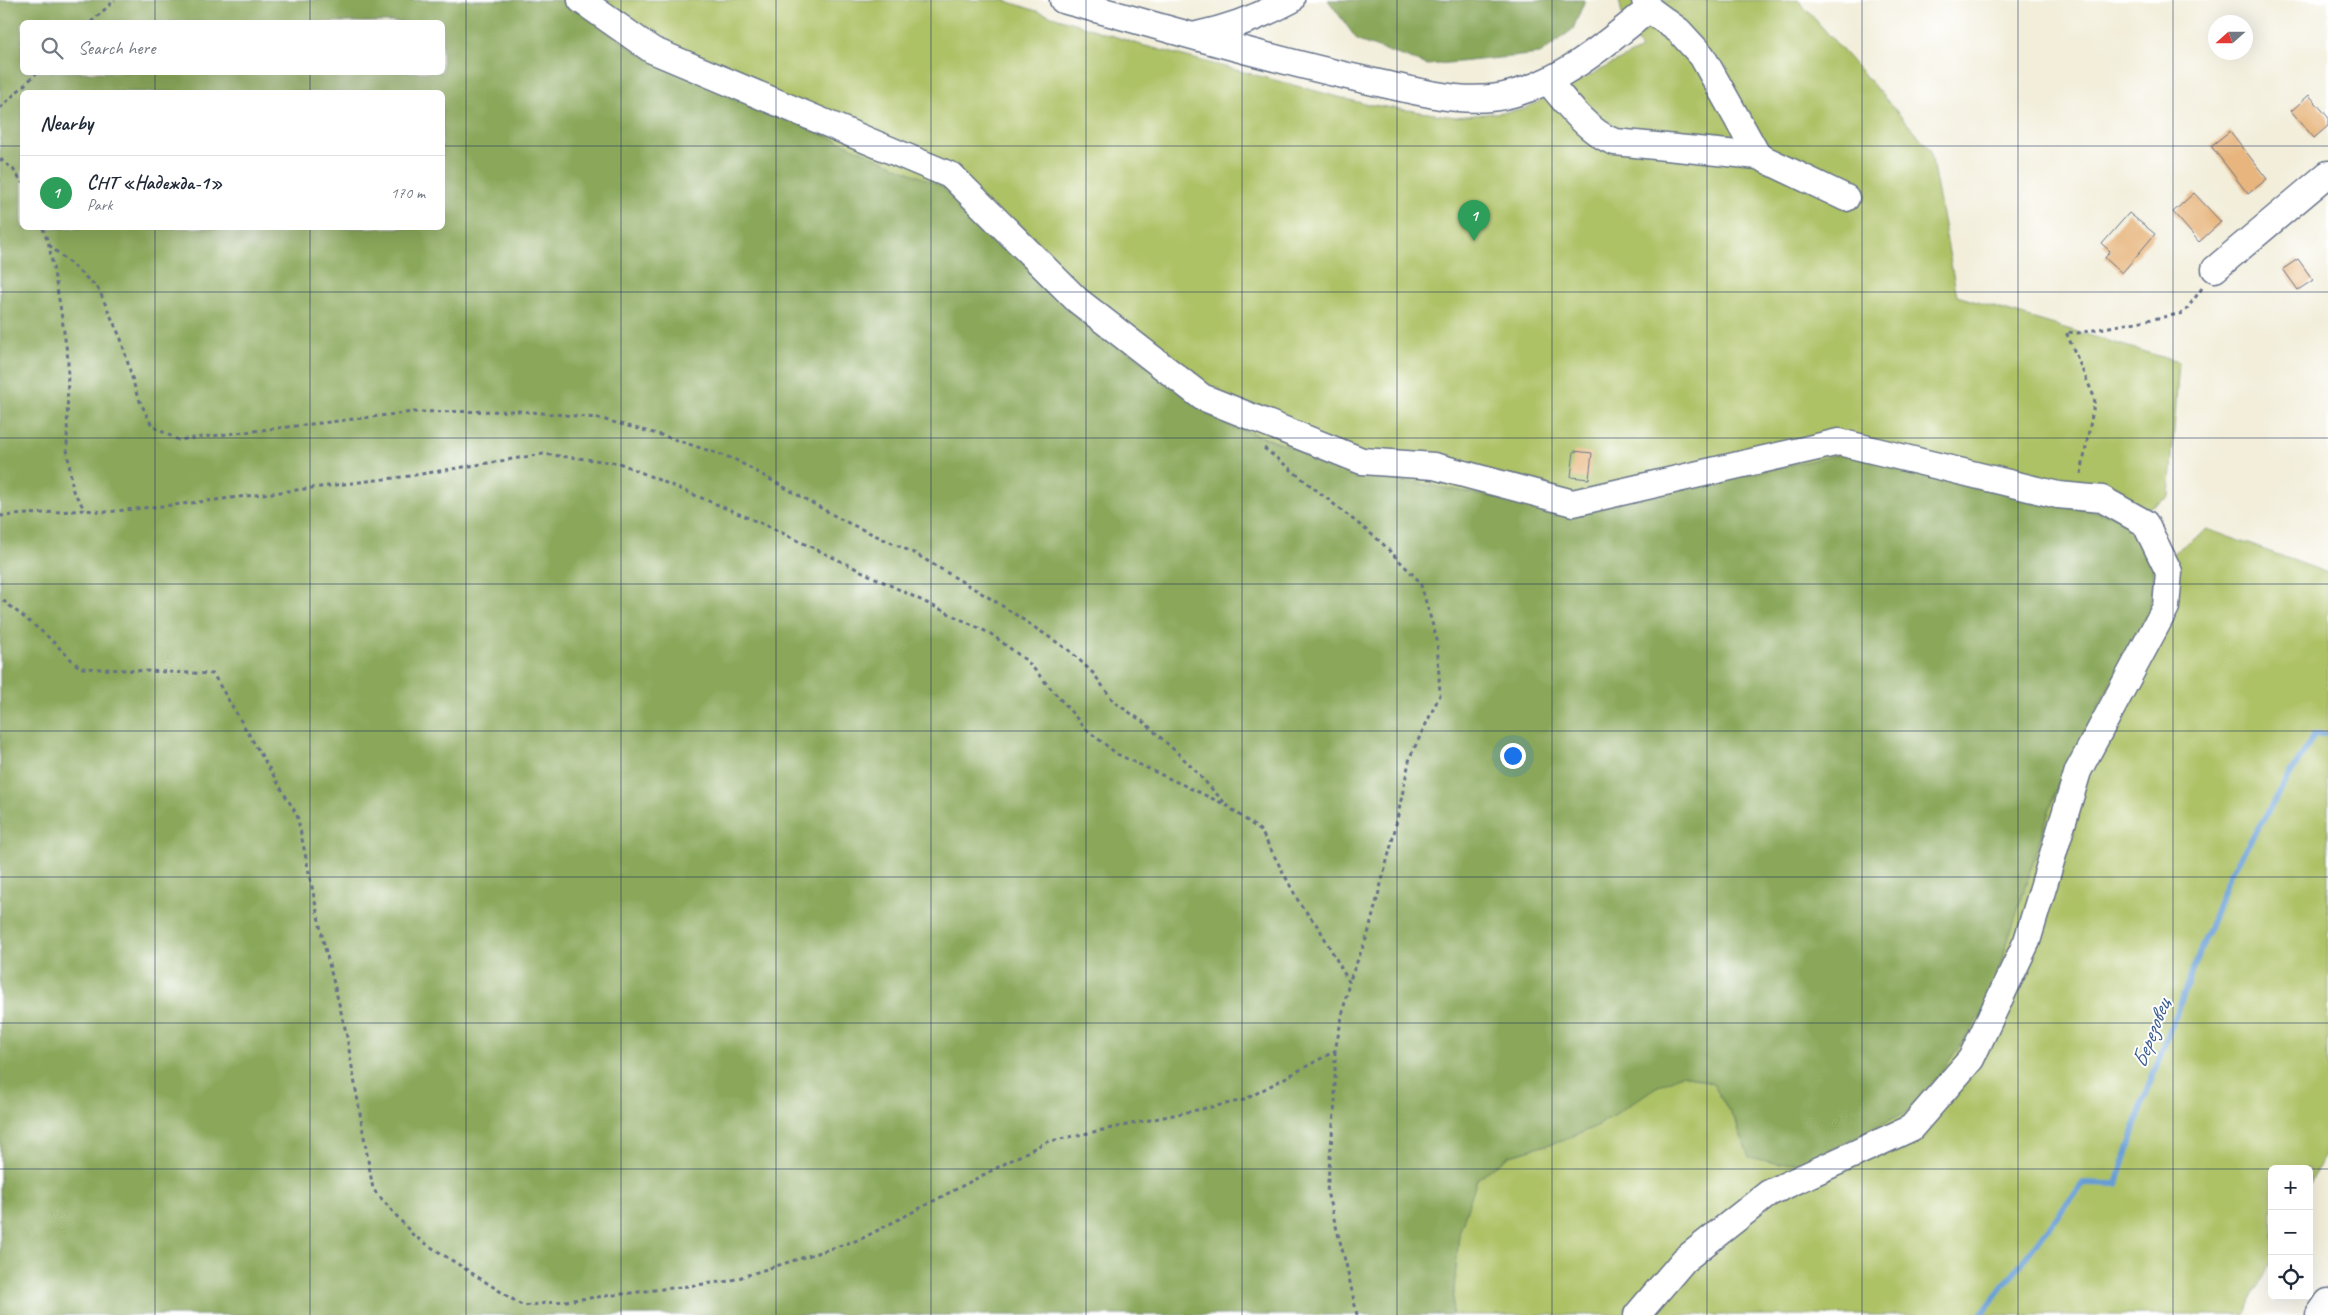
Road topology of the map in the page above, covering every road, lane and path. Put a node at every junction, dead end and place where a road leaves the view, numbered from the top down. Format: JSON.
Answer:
{"nodes":[{"id":1,"x":114,"y":0,"type":"edge"},
{"id":2,"x":581,"y":0,"type":"edge"},
{"id":3,"x":1063,"y":0,"type":"edge"},
{"id":4,"x":1292,"y":0,"type":"edge"},
{"id":5,"x":1647,"y":4,"type":"edge"},
{"id":6,"x":93,"y":20,"type":"edge"},
{"id":7,"x":1194,"y":36,"type":"junction"},
{"id":8,"x":35,"y":75,"type":"edge"},
{"id":9,"x":1549,"y":82,"type":"junction"},
{"id":10,"x":0,"y":108,"type":"edge"},
{"id":11,"x":1758,"y":156,"type":"junction"},
{"id":12,"x":0,"y":159,"type":"edge"},
{"id":13,"x":2328,"y":174,"type":"edge"},
{"id":14,"x":20,"y":181,"type":"edge"},
{"id":15,"x":1846,"y":198,"type":"dead end"},
{"id":16,"x":44,"y":230,"type":"edge"},
{"id":17,"x":49,"y":245,"type":"junction"},
{"id":18,"x":2215,"y":269,"type":"joint"},
{"id":19,"x":1261,"y":446,"type":"dead end"},
{"id":20,"x":2076,"y":497,"type":"junction"},
{"id":21,"x":84,"y":510,"type":"junction"},
{"id":22,"x":0,"y":516,"type":"edge"},
{"id":23,"x":0,"y":598,"type":"edge"},
{"id":24,"x":1226,"y":804,"type":"junction"},
{"id":25,"x":1349,"y":982,"type":"junction"},
{"id":26,"x":1335,"y":1051,"type":"junction"},
{"id":27,"x":2328,"y":1302,"type":"edge"},
{"id":28,"x":1356,"y":1315,"type":"edge"},
{"id":29,"x":1638,"y":1315,"type":"edge"},
{"id":30,"x":2319,"y":1315,"type":"edge"}],
"edges":[{"from":1,"to":6,"type":"path"},
{"from":2,"to":20,"type":"street"},
{"from":3,"to":7,"type":"street"},
{"from":4,"to":7,"type":"street"},
{"from":5,"to":9,"type":"street"},
{"from":5,"to":11,"type":"street"},
{"from":7,"to":9,"type":"street"},
{"from":8,"to":10,"type":"path"},
{"from":9,"to":11,"type":"street"},
{"from":11,"to":15,"type":"street"},
{"from":12,"to":14,"type":"path"},
{"from":13,"to":18,"type":"street"},
{"from":16,"to":17,"type":"path"},
{"from":17,"to":21,"type":"path"},
{"from":17,"to":24,"type":"path"},
{"from":18,"to":20,"type":"path"},
{"from":19,"to":25,"type":"path"},
{"from":20,"to":29,"type":"street"},
{"from":21,"to":22,"type":"path"},
{"from":21,"to":24,"type":"path"},
{"from":23,"to":26,"type":"path"},
{"from":24,"to":25,"type":"path"},
{"from":25,"to":26,"type":"path"},
{"from":26,"to":28,"type":"path"},
{"from":27,"to":30,"type":"street"}]}
